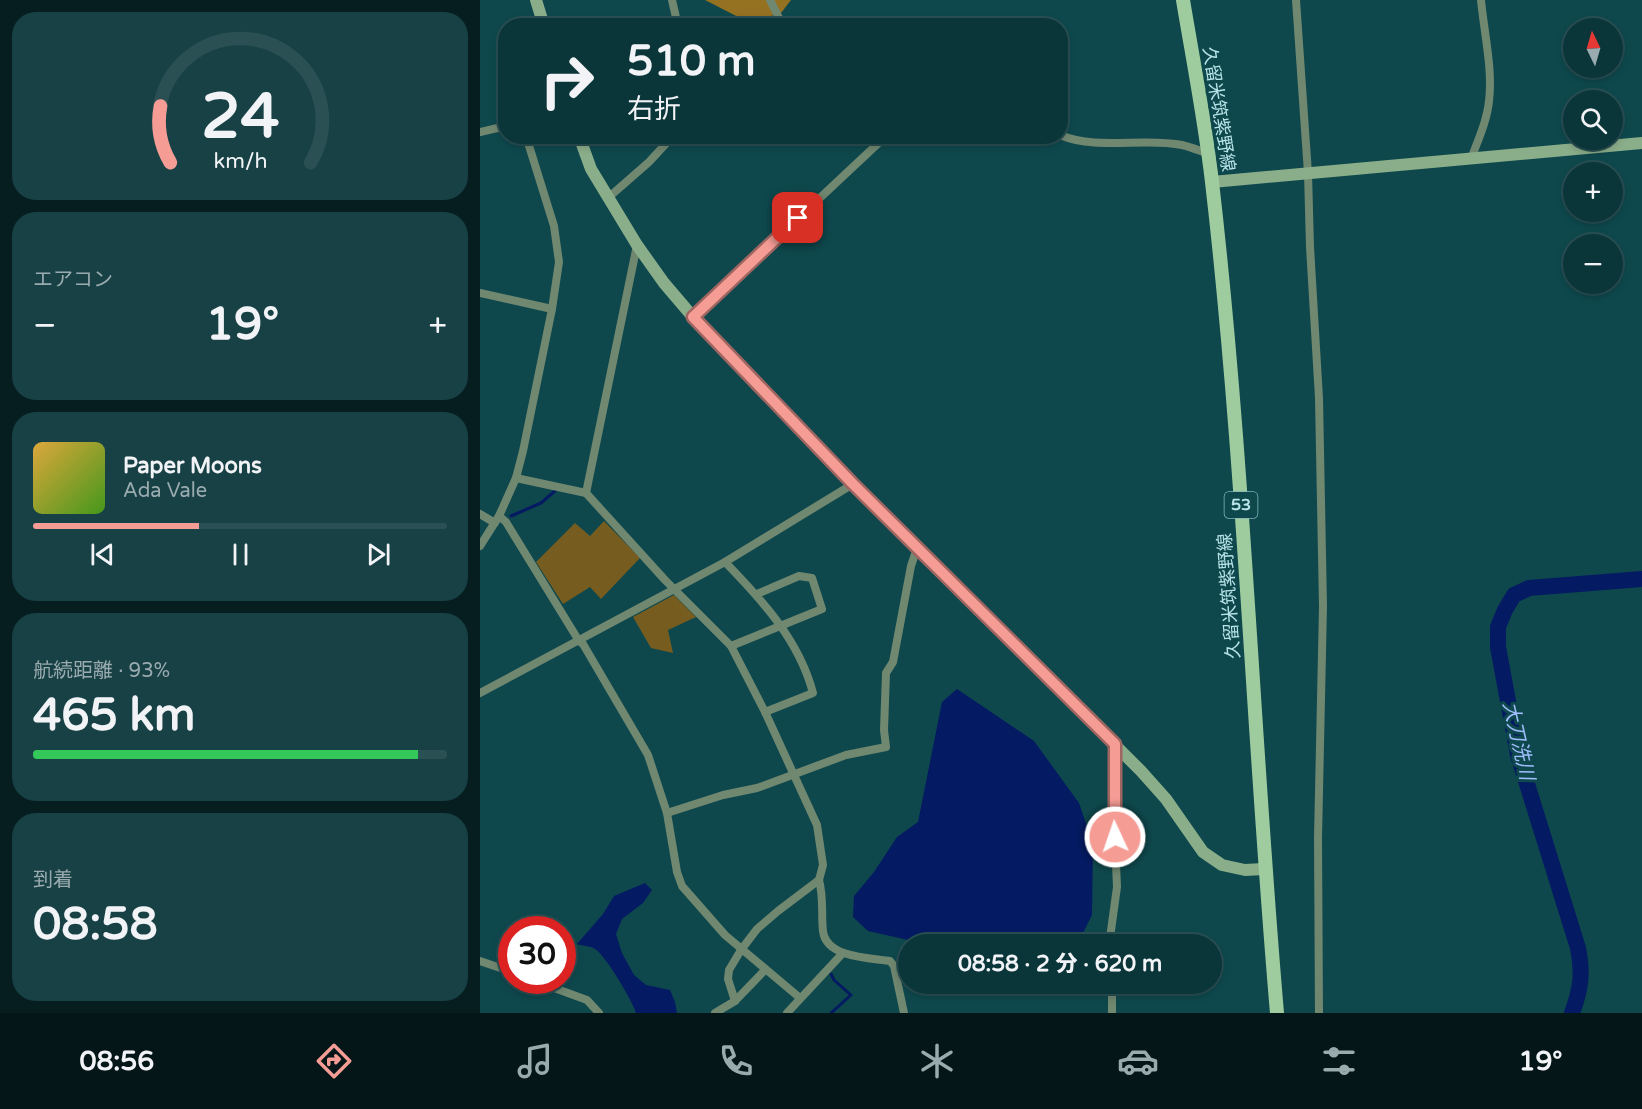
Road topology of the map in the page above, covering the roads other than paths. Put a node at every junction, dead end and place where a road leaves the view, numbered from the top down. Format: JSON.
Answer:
{"nodes":[{"id":1,"x":536,"y":0,"type":"edge"},
{"id":2,"x":672,"y":0,"type":"edge"},
{"id":3,"x":770,"y":0,"type":"edge"},
{"id":4,"x":1183,"y":0,"type":"edge"},
{"id":5,"x":1296,"y":0,"type":"edge"},
{"id":6,"x":1481,"y":0,"type":"edge"},
{"id":7,"x":542,"y":18,"type":"edge"},
{"id":8,"x":676,"y":18,"type":"edge"},
{"id":9,"x":779,"y":18,"type":"edge"},
{"id":10,"x":498,"y":128,"type":"edge"},
{"id":11,"x":480,"y":132,"type":"edge"},
{"id":12,"x":1068,"y":139,"type":"edge"},
{"id":13,"x":1642,"y":143,"type":"edge"},
{"id":14,"x":528,"y":144,"type":"edge"},
{"id":15,"x":582,"y":144,"type":"edge"},
{"id":16,"x":666,"y":144,"type":"edge"},
{"id":17,"x":877,"y":144,"type":"edge"},
{"id":18,"x":1209,"y":153,"type":"junction"},
{"id":19,"x":1471,"y":159,"type":"junction"},
{"id":20,"x":1308,"y":173,"type":"junction"},
{"id":21,"x":1212,"y":182,"type":"junction"},
{"id":22,"x":609,"y":197,"type":"junction"},
{"id":23,"x":637,"y":245,"type":"junction"},
{"id":24,"x":480,"y":296,"type":"edge"},
{"id":25,"x":552,"y":309,"type":"junction"},
{"id":26,"x":693,"y":317,"type":"junction"},
{"id":27,"x":516,"y":478,"type":"junction"},
{"id":28,"x":853,"y":484,"type":"junction"},
{"id":29,"x":585,"y":493,"type":"junction"},
{"id":30,"x":480,"y":514,"type":"edge"},
{"id":31,"x":497,"y":520,"type":"junction"},
{"id":32,"x":480,"y":546,"type":"edge"},
{"id":33,"x":917,"y":548,"type":"junction"},
{"id":34,"x":725,"y":562,"type":"junction"},
{"id":35,"x":675,"y":589,"type":"junction"},
{"id":36,"x":757,"y":594,"type":"junction"},
{"id":37,"x":782,"y":626,"type":"junction"},
{"id":38,"x":579,"y":641,"type":"junction"},
{"id":39,"x":731,"y":646,"type":"junction"},
{"id":40,"x":480,"y":693,"type":"edge"},
{"id":41,"x":765,"y":712,"type":"junction"},
{"id":42,"x":1115,"y":744,"type":"junction"},
{"id":43,"x":794,"y":775,"type":"junction"},
{"id":44,"x":667,"y":813,"type":"junction"},
{"id":45,"x":1264,"y":869,"type":"junction"},
{"id":46,"x":819,"y":880,"type":"junction"},
{"id":47,"x":1111,"y":934,"type":"edge"},
{"id":48,"x":741,"y":950,"type":"junction"},
{"id":49,"x":842,"y":954,"type":"junction"},
{"id":50,"x":480,"y":961,"type":"edge"},
{"id":51,"x":498,"y":967,"type":"edge"},
{"id":52,"x":765,"y":970,"type":"junction"},
{"id":53,"x":571,"y":994,"type":"edge"},
{"id":54,"x":1112,"y":994,"type":"edge"},
{"id":55,"x":800,"y":998,"type":"junction"},
{"id":56,"x":735,"y":1001,"type":"junction"},
{"id":57,"x":598,"y":1013,"type":"edge"},
{"id":58,"x":715,"y":1013,"type":"edge"},
{"id":59,"x":787,"y":1013,"type":"edge"},
{"id":60,"x":904,"y":1013,"type":"edge"},
{"id":61,"x":1112,"y":1013,"type":"edge"},
{"id":62,"x":1277,"y":1013,"type":"edge"},
{"id":63,"x":1319,"y":1013,"type":"edge"}],
"edges":[{"from":1,"to":7,"type":"street"},
{"from":2,"to":8,"type":"street"},
{"from":3,"to":9,"type":"street"},
{"from":4,"to":18,"type":"main road","name":"久留米筑紫野線","number":"53"},
{"from":5,"to":20,"type":"street"},
{"from":6,"to":19,"type":"street"},
{"from":10,"to":11,"type":"street"},
{"from":12,"to":18,"type":"street"},
{"from":13,"to":19,"type":"street"},
{"from":14,"to":25,"type":"street"},
{"from":15,"to":22,"type":"street"},
{"from":16,"to":22,"type":"street"},
{"from":17,"to":26,"type":"street"},
{"from":18,"to":21,"type":"main road","name":"久留米筑紫野線","number":"53"},
{"from":19,"to":20,"type":"street"},
{"from":20,"to":21,"type":"street"},
{"from":20,"to":63,"type":"street"},
{"from":21,"to":45,"type":"main road","name":"久留米筑紫野線","number":"53"},
{"from":22,"to":23,"type":"street"},
{"from":23,"to":26,"type":"street"},
{"from":23,"to":29,"type":"street"},
{"from":24,"to":25,"type":"street"},
{"from":25,"to":27,"type":"street"},
{"from":26,"to":28,"type":"street"},
{"from":27,"to":29,"type":"street"},
{"from":27,"to":31,"type":"street"},
{"from":28,"to":33,"type":"street"},
{"from":28,"to":34,"type":"street"},
{"from":29,"to":35,"type":"street"},
{"from":30,"to":31,"type":"street"},
{"from":31,"to":32,"type":"street"},
{"from":31,"to":38,"type":"street"},
{"from":33,"to":42,"type":"street"},
{"from":33,"to":43,"type":"street"},
{"from":34,"to":35,"type":"street"},
{"from":34,"to":36,"type":"street"},
{"from":35,"to":38,"type":"street"},
{"from":35,"to":39,"type":"street"},
{"from":36,"to":37,"type":"street"},
{"from":36,"to":37,"type":"street"},
{"from":37,"to":39,"type":"street"},
{"from":37,"to":41,"type":"street"},
{"from":38,"to":40,"type":"street"},
{"from":38,"to":44,"type":"street"},
{"from":39,"to":41,"type":"street"},
{"from":41,"to":43,"type":"street"},
{"from":42,"to":45,"type":"street"},
{"from":42,"to":47,"type":"street"},
{"from":43,"to":44,"type":"street"},
{"from":43,"to":46,"type":"street"},
{"from":44,"to":48,"type":"street"},
{"from":45,"to":62,"type":"main road","name":"久留米筑紫野線","number":"53"},
{"from":46,"to":48,"type":"street"},
{"from":46,"to":49,"type":"street"},
{"from":48,"to":52,"type":"street"},
{"from":48,"to":56,"type":"street"},
{"from":49,"to":55,"type":"street"},
{"from":49,"to":60,"type":"street"},
{"from":50,"to":51,"type":"street"},
{"from":52,"to":55,"type":"street"},
{"from":52,"to":56,"type":"street"},
{"from":53,"to":57,"type":"street"},
{"from":54,"to":61,"type":"street"},
{"from":55,"to":59,"type":"street"},
{"from":56,"to":58,"type":"street"}]}
